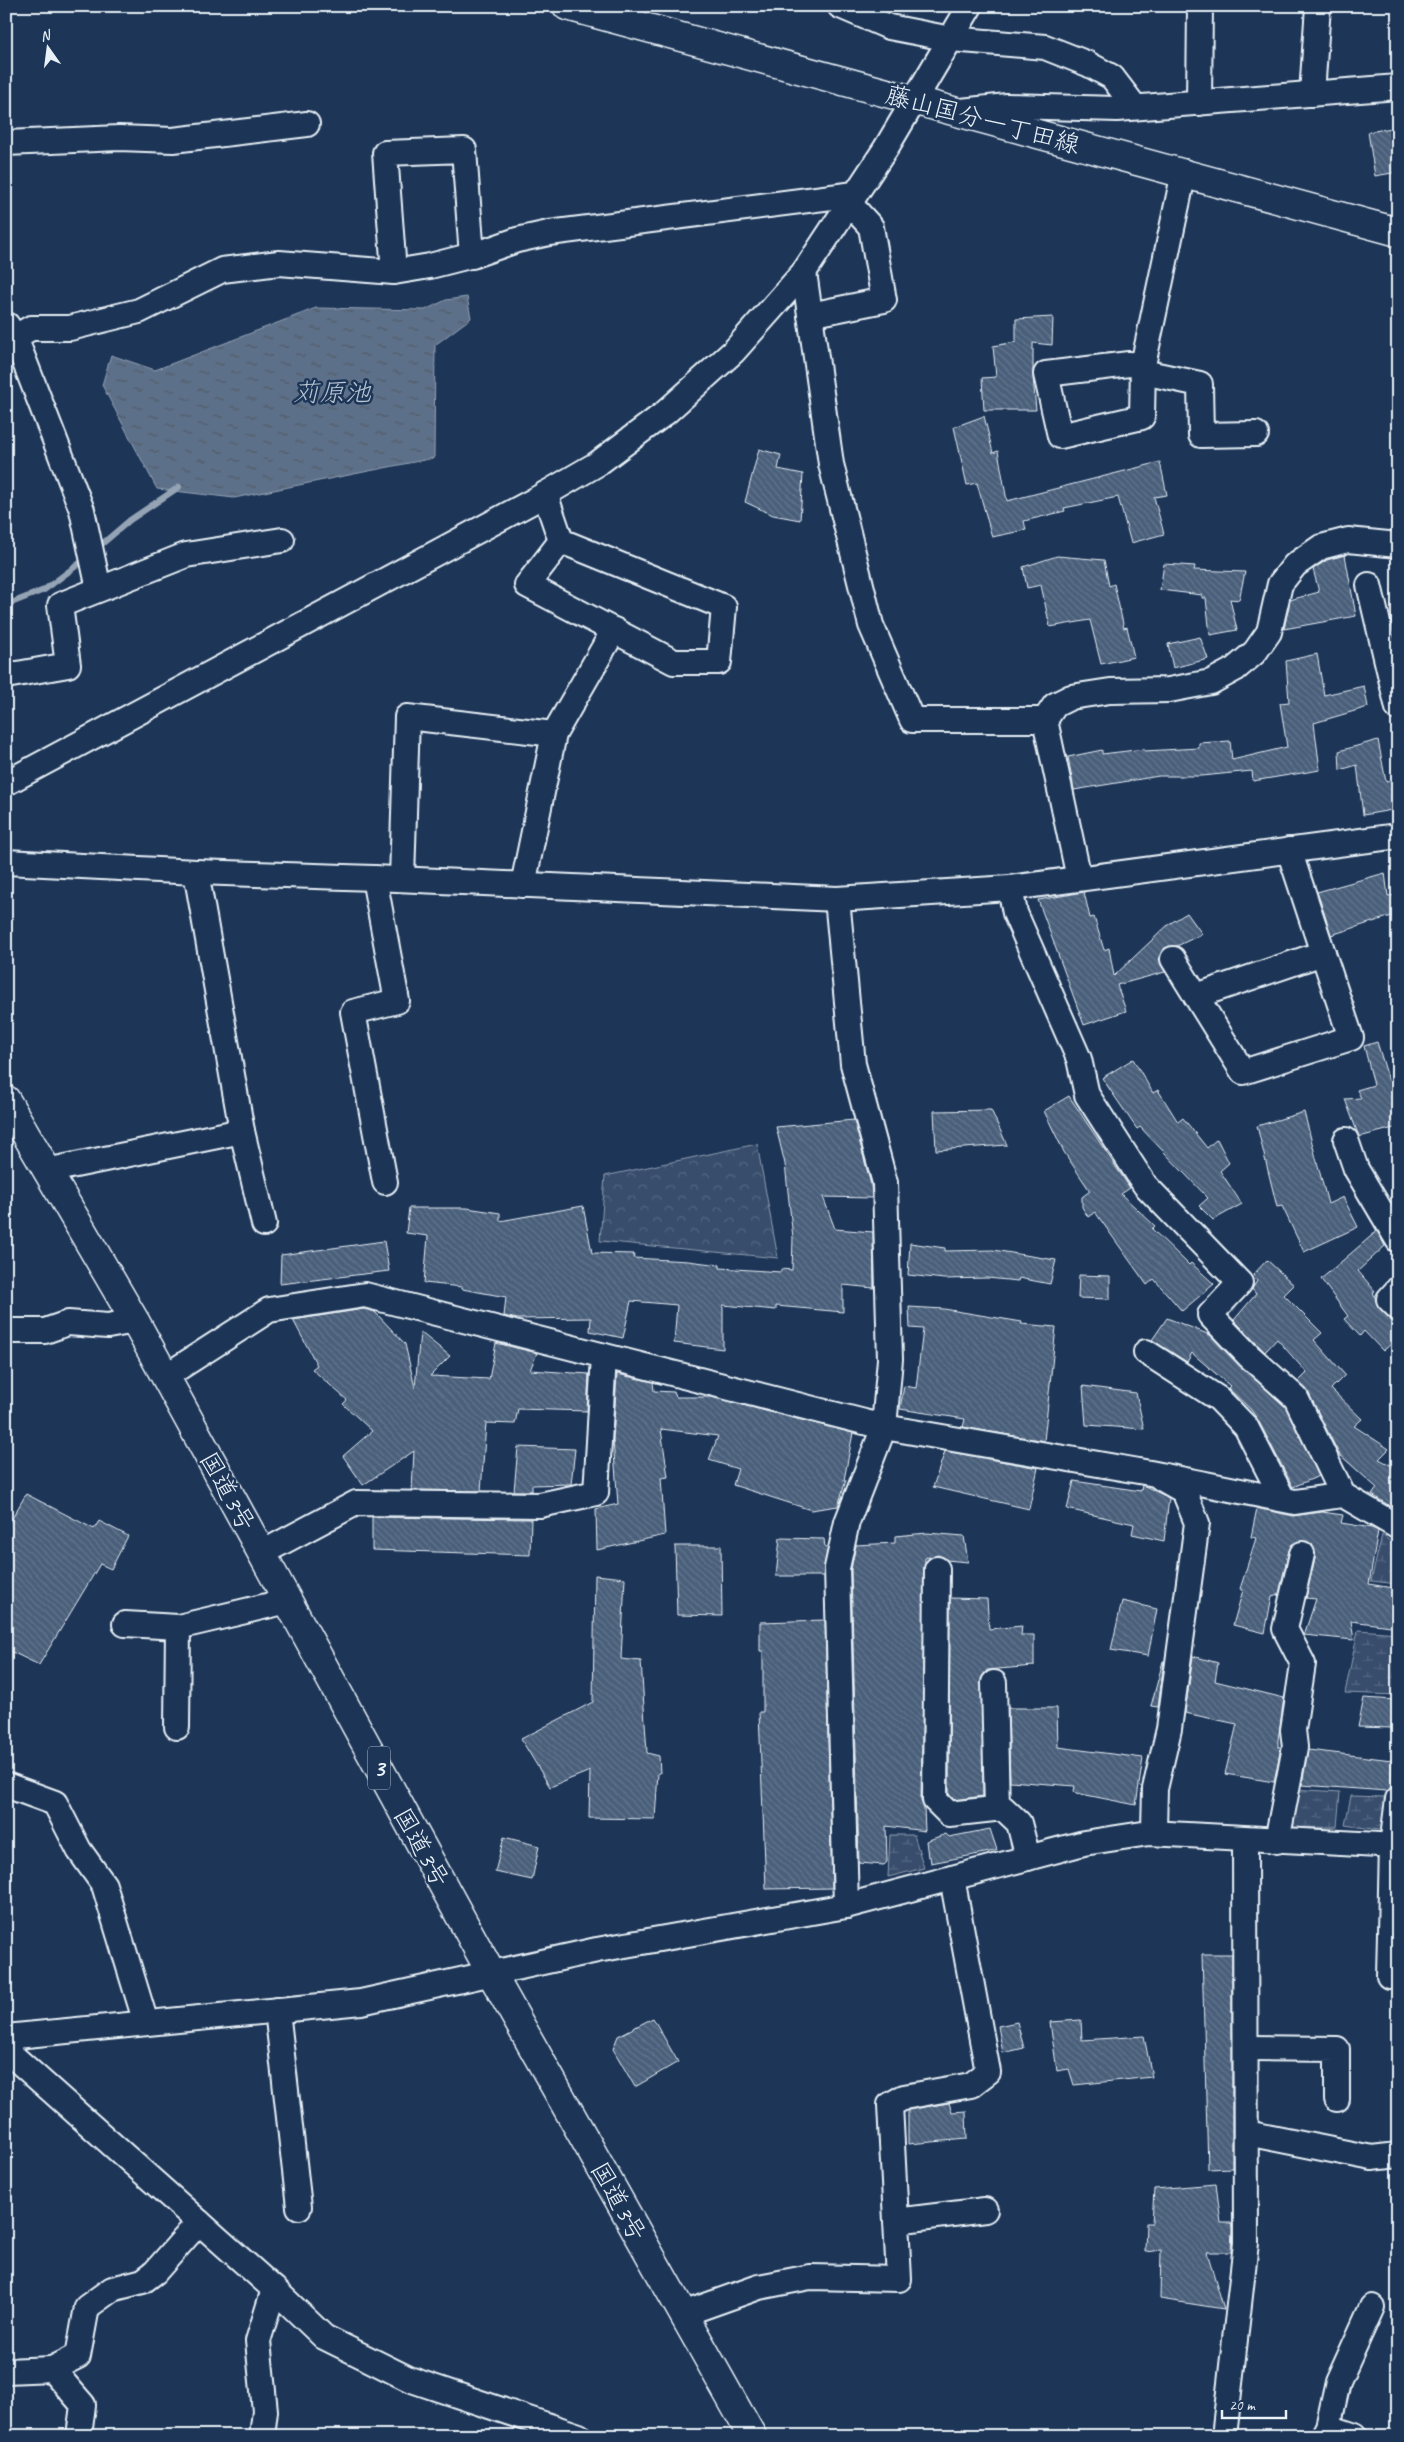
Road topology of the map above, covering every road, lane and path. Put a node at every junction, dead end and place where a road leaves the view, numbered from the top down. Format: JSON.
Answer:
{"nodes":[{"id":1,"x":567,"y":6,"type":"edge"},
{"id":2,"x":840,"y":6,"type":"edge"},
{"id":3,"x":970,"y":6,"type":"edge"},
{"id":4,"x":1200,"y":6,"type":"edge"},
{"id":5,"x":1318,"y":6,"type":"edge"},
{"id":6,"x":951,"y":39,"type":"junction"},
{"id":7,"x":1398,"y":87,"type":"edge"},
{"id":8,"x":1312,"y":94,"type":"junction"},
{"id":9,"x":914,"y":100,"type":"junction"},
{"id":10,"x":1199,"y":102,"type":"junction"},
{"id":11,"x":1135,"y":107,"type":"junction"},
{"id":12,"x":957,"y":112,"type":"junction"},
{"id":13,"x":307,"y":124,"type":"dead end"},
{"id":14,"x":6,"y":143,"type":"edge"},
{"id":15,"x":1184,"y":172,"type":"junction"},
{"id":16,"x":852,"y":199,"type":"junction"},
{"id":17,"x":1398,"y":232,"type":"edge"},
{"id":18,"x":472,"y":256,"type":"junction"},
{"id":19,"x":394,"y":272,"type":"junction"},
{"id":20,"x":804,"y":272,"type":"junction"},
{"id":21,"x":810,"y":316,"type":"junction"},
{"id":22,"x":9,"y":336,"type":"edge"},
{"id":23,"x":1256,"y":434,"type":"dead end"},
{"id":24,"x":545,"y":494,"type":"junction"},
{"id":25,"x":282,"y":540,"type":"dead end"},
{"id":26,"x":560,"y":540,"type":"junction"},
{"id":27,"x":1398,"y":545,"type":"edge"},
{"id":28,"x":1369,"y":585,"type":"dead end"},
{"id":29,"x":99,"y":589,"type":"junction"},
{"id":30,"x":614,"y":630,"type":"junction"},
{"id":31,"x":6,"y":676,"type":"edge"},
{"id":32,"x":1398,"y":708,"type":"edge"},
{"id":33,"x":1045,"y":720,"type":"junction"},
{"id":34,"x":554,"y":734,"type":"junction"},
{"id":35,"x":6,"y":783,"type":"edge"},
{"id":36,"x":1398,"y":836,"type":"edge"},
{"id":37,"x":1289,"y":850,"type":"junction"},
{"id":38,"x":6,"y":862,"type":"edge"},
{"id":39,"x":196,"y":872,"type":"junction"},
{"id":40,"x":374,"y":878,"type":"junction"},
{"id":41,"x":1079,"y":878,"type":"junction"},
{"id":42,"x":402,"y":879,"type":"junction"},
{"id":43,"x":523,"y":885,"type":"junction"},
{"id":44,"x":1010,"y":888,"type":"junction"},
{"id":45,"x":838,"y":899,"type":"junction"},
{"id":46,"x":1323,"y":953,"type":"junction"},
{"id":47,"x":1173,"y":959,"type":"dead end"},
{"id":48,"x":1196,"y":996,"type":"junction"},
{"id":49,"x":6,"y":1100,"type":"edge"},
{"id":50,"x":242,"y":1131,"type":"junction"},
{"id":51,"x":1346,"y":1140,"type":"dead end"},
{"id":52,"x":46,"y":1171,"type":"junction"},
{"id":53,"x":384,"y":1182,"type":"dead end"},
{"id":54,"x":264,"y":1224,"type":"dead end"},
{"id":55,"x":1398,"y":1240,"type":"edge"},
{"id":56,"x":1398,"y":1289,"type":"edge"},
{"id":57,"x":1398,"y":1308,"type":"edge"},
{"id":58,"x":135,"y":1321,"type":"junction"},
{"id":59,"x":6,"y":1331,"type":"edge"},
{"id":60,"x":1146,"y":1352,"type":"dead end"},
{"id":61,"x":604,"y":1356,"type":"junction"},
{"id":62,"x":166,"y":1376,"type":"junction"},
{"id":63,"x":884,"y":1427,"type":"junction"},
{"id":64,"x":1150,"y":1473,"type":"junction"},
{"id":65,"x":1343,"y":1495,"type":"junction"},
{"id":66,"x":1283,"y":1499,"type":"junction"},
{"id":67,"x":1398,"y":1527,"type":"edge"},
{"id":68,"x":262,"y":1553,"type":"junction"},
{"id":69,"x":1302,"y":1554,"type":"dead end"},
{"id":70,"x":937,"y":1568,"type":"dead end"},
{"id":71,"x":288,"y":1601,"type":"junction"},
{"id":72,"x":125,"y":1624,"type":"dead end"},
{"id":73,"x":178,"y":1628,"type":"junction"},
{"id":74,"x":994,"y":1683,"type":"dead end"},
{"id":75,"x":177,"y":1727,"type":"dead end"},
{"id":76,"x":6,"y":1785,"type":"edge"},
{"id":77,"x":1398,"y":1800,"type":"edge"},
{"id":78,"x":997,"y":1808,"type":"junction"},
{"id":79,"x":1150,"y":1833,"type":"junction"},
{"id":80,"x":1245,"y":1839,"type":"junction"},
{"id":81,"x":1277,"y":1841,"type":"junction"},
{"id":82,"x":1395,"y":1846,"type":"edge"},
{"id":83,"x":1028,"y":1858,"type":"junction"},
{"id":84,"x":952,"y":1878,"type":"junction"},
{"id":85,"x":846,"y":1906,"type":"junction"},
{"id":86,"x":492,"y":1973,"type":"junction"},
{"id":87,"x":1389,"y":1976,"type":"dead end"},
{"id":88,"x":277,"y":2010,"type":"junction"},
{"id":89,"x":146,"y":2023,"type":"junction"},
{"id":90,"x":6,"y":2037,"type":"edge"},
{"id":91,"x":1246,"y":2048,"type":"junction"},
{"id":92,"x":6,"y":2050,"type":"edge"},
{"id":93,"x":1337,"y":2099,"type":"dead end"},
{"id":94,"x":1246,"y":2133,"type":"junction"},
{"id":95,"x":1398,"y":2155,"type":"edge"},
{"id":96,"x":299,"y":2207,"type":"dead end"},
{"id":97,"x":985,"y":2210,"type":"dead end"},
{"id":98,"x":896,"y":2221,"type":"junction"},
{"id":99,"x":199,"y":2222,"type":"junction"},
{"id":100,"x":274,"y":2289,"type":"junction"},
{"id":101,"x":1372,"y":2307,"type":"dead end"},
{"id":102,"x":683,"y":2314,"type":"junction"},
{"id":103,"x":52,"y":2369,"type":"junction"},
{"id":104,"x":6,"y":2371,"type":"edge"},
{"id":105,"x":1326,"y":2431,"type":"edge"},
{"id":106,"x":79,"y":2436,"type":"edge"},
{"id":107,"x":262,"y":2436,"type":"edge"},
{"id":108,"x":579,"y":2436,"type":"edge"},
{"id":109,"x":752,"y":2436,"type":"edge"},
{"id":110,"x":1224,"y":2436,"type":"edge"},
{"id":111,"x":1355,"y":2436,"type":"edge"}],
"edges":[{"from":1,"to":9,"type":"main road","name":"藤山国分一丁田線"},
{"from":2,"to":6,"type":"street"},
{"from":3,"to":6,"type":"street"},
{"from":4,"to":10,"type":"street"},
{"from":5,"to":8,"type":"street"},
{"from":6,"to":9,"type":"street"},
{"from":6,"to":11,"type":"street"},
{"from":7,"to":8,"type":"street"},
{"from":8,"to":10,"type":"street"},
{"from":9,"to":12,"type":"main road","name":"藤山国分一丁田線"},
{"from":9,"to":16,"type":"street"},
{"from":10,"to":11,"type":"street"},
{"from":11,"to":12,"type":"street"},
{"from":12,"to":15,"type":"main road","name":"藤山国分一丁田線"},
{"from":13,"to":14,"type":"street"},
{"from":15,"to":17,"type":"main road","name":"藤山国分一丁田線"},
{"from":15,"to":23,"type":"street"},
{"from":16,"to":18,"type":"street"},
{"from":16,"to":20,"type":"street"},
{"from":16,"to":21,"type":"street"},
{"from":18,"to":19,"type":"street"},
{"from":18,"to":19,"type":"street"},
{"from":19,"to":22,"type":"street"},
{"from":20,"to":21,"type":"street"},
{"from":20,"to":24,"type":"street"},
{"from":21,"to":33,"type":"street"},
{"from":22,"to":29,"type":"street"},
{"from":24,"to":26,"type":"street"},
{"from":24,"to":35,"type":"street"},
{"from":25,"to":29,"type":"street"},
{"from":26,"to":30,"type":"street"},
{"from":26,"to":30,"type":"street"},
{"from":27,"to":33,"type":"street"},
{"from":28,"to":32,"type":"street"},
{"from":29,"to":31,"type":"street"},
{"from":30,"to":34,"type":"street"},
{"from":33,"to":41,"type":"street"},
{"from":34,"to":42,"type":"street"},
{"from":34,"to":43,"type":"street"},
{"from":36,"to":37,"type":"street"},
{"from":37,"to":41,"type":"street"},
{"from":37,"to":46,"type":"street"},
{"from":38,"to":39,"type":"street"},
{"from":39,"to":40,"type":"street"},
{"from":39,"to":50,"type":"street"},
{"from":40,"to":42,"type":"street"},
{"from":40,"to":53,"type":"street"},
{"from":41,"to":44,"type":"street"},
{"from":42,"to":43,"type":"street"},
{"from":43,"to":45,"type":"street"},
{"from":44,"to":45,"type":"street"},
{"from":44,"to":65,"type":"street"},
{"from":45,"to":63,"type":"street"},
{"from":46,"to":48,"type":"street"},
{"from":46,"to":48,"type":"street"},
{"from":47,"to":48,"type":"street"},
{"from":49,"to":52,"type":"main road","name":"国道3号","number":"3"},
{"from":50,"to":52,"type":"street"},
{"from":50,"to":54,"type":"street"},
{"from":51,"to":55,"type":"street"},
{"from":52,"to":58,"type":"main road","name":"国道3号","number":"3"},
{"from":56,"to":57,"type":"street"},
{"from":58,"to":59,"type":"street"},
{"from":58,"to":62,"type":"main road","name":"国道3号","number":"3"},
{"from":60,"to":66,"type":"street"},
{"from":61,"to":62,"type":"street"},
{"from":61,"to":63,"type":"street"},
{"from":61,"to":68,"type":"street"},
{"from":62,"to":68,"type":"main road","name":"国道3号","number":"3"},
{"from":63,"to":64,"type":"street"},
{"from":63,"to":85,"type":"street"},
{"from":64,"to":66,"type":"street"},
{"from":64,"to":79,"type":"street"},
{"from":65,"to":66,"type":"street"},
{"from":65,"to":67,"type":"street"},
{"from":68,"to":71,"type":"main road","name":"国道3号","number":"3"},
{"from":69,"to":81,"type":"street"},
{"from":70,"to":78,"type":"street"},
{"from":71,"to":73,"type":"street"},
{"from":71,"to":86,"type":"main road","name":"国道3号","number":"3"},
{"from":72,"to":73,"type":"street"},
{"from":73,"to":75,"type":"street"},
{"from":74,"to":78,"type":"street"},
{"from":76,"to":89,"type":"street"},
{"from":77,"to":82,"type":"street"},
{"from":78,"to":83,"type":"street"},
{"from":79,"to":80,"type":"street"},
{"from":79,"to":83,"type":"street"},
{"from":80,"to":81,"type":"street"},
{"from":80,"to":91,"type":"street"},
{"from":81,"to":82,"type":"street"},
{"from":82,"to":87,"type":"street"},
{"from":83,"to":84,"type":"street"},
{"from":84,"to":85,"type":"street"},
{"from":84,"to":98,"type":"street"},
{"from":85,"to":86,"type":"street"},
{"from":86,"to":88,"type":"street"},
{"from":86,"to":102,"type":"main road","name":"国道3号","number":"3"},
{"from":88,"to":89,"type":"street"},
{"from":88,"to":96,"type":"street"},
{"from":89,"to":90,"type":"street"},
{"from":91,"to":93,"type":"street"},
{"from":91,"to":94,"type":"street"},
{"from":92,"to":99,"type":"street"},
{"from":94,"to":95,"type":"street"},
{"from":94,"to":110,"type":"street"},
{"from":97,"to":98,"type":"street"},
{"from":98,"to":102,"type":"street"},
{"from":99,"to":100,"type":"street"},
{"from":99,"to":103,"type":"street"},
{"from":100,"to":107,"type":"street"},
{"from":100,"to":108,"type":"street"},
{"from":101,"to":105,"type":"street"},
{"from":102,"to":109,"type":"main road","name":"国道3号","number":"3"},
{"from":103,"to":104,"type":"street"},
{"from":103,"to":106,"type":"street"},
{"from":105,"to":111,"type":"street"}]}
